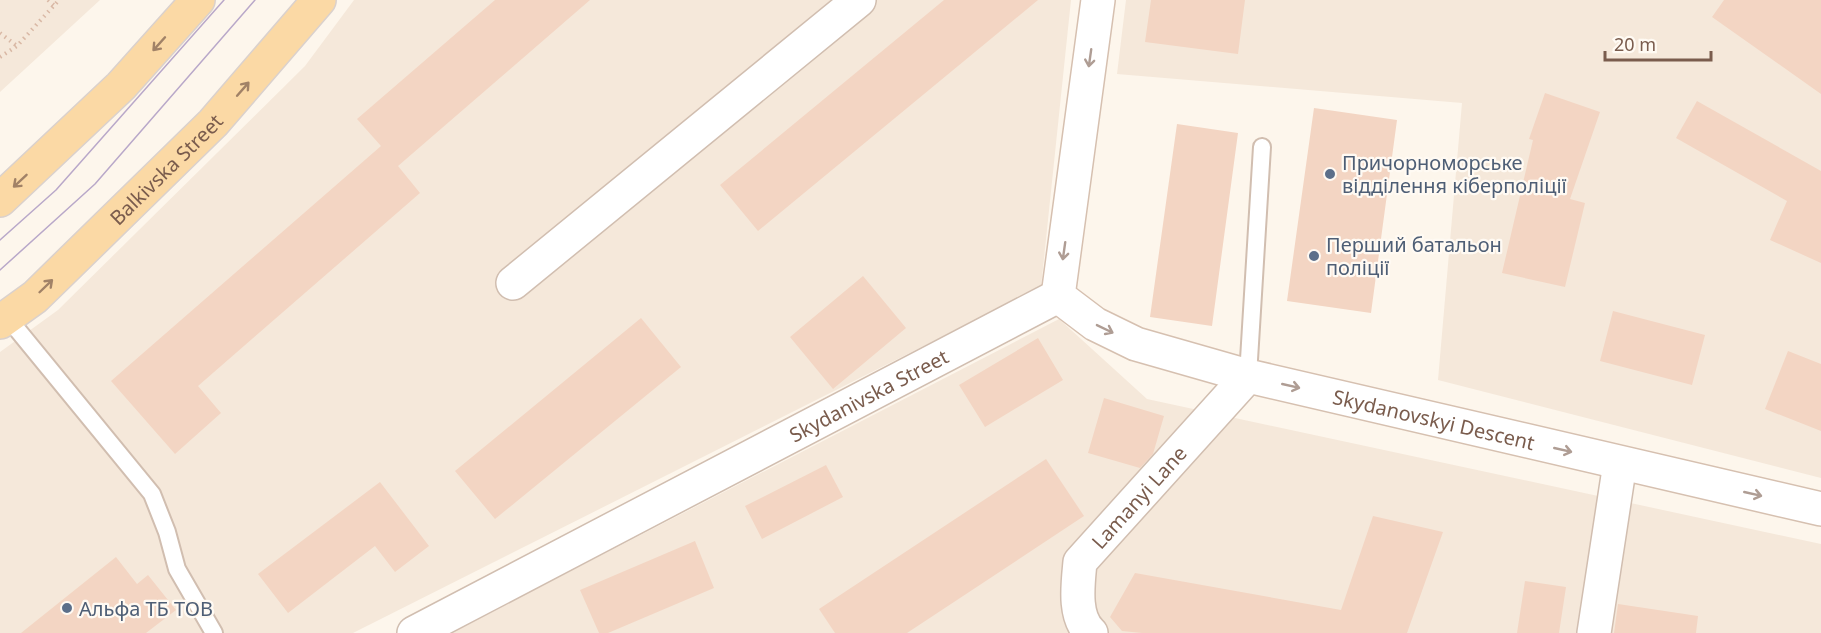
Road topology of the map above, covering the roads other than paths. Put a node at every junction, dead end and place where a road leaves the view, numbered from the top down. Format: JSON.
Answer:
{"nodes":[{"id":1,"x":198,"y":0,"type":"edge"},
{"id":2,"x":319,"y":0,"type":"edge"},
{"id":3,"x":859,"y":0,"type":"edge"},
{"id":4,"x":1098,"y":0,"type":"edge"},
{"id":5,"x":1262,"y":147,"type":"dead end"},
{"id":6,"x":0,"y":200,"type":"edge"},
{"id":7,"x":513,"y":284,"type":"dead end"},
{"id":8,"x":1058,"y":296,"type":"junction"},
{"id":9,"x":4,"y":320,"type":"edge"},
{"id":10,"x":1248,"y":376,"type":"junction"},
{"id":11,"x":1620,"y":463,"type":"junction"},
{"id":12,"x":1821,"y":509,"type":"edge"},
{"id":13,"x":214,"y":633,"type":"edge"},
{"id":14,"x":414,"y":633,"type":"edge"},
{"id":15,"x":1091,"y":633,"type":"edge"},
{"id":16,"x":1594,"y":633,"type":"edge"}],
"edges":[{"from":1,"to":6,"type":"main road","one_way":true},
{"from":9,"to":2,"type":"main road","name":"Balkivska Street","one_way":true},
{"from":3,"to":7,"type":"street"},
{"from":4,"to":8,"type":"street","one_way":true},
{"from":5,"to":10,"type":"lane"},
{"from":8,"to":10,"type":"street","name":"Skydanovskyi Descent","one_way":true},
{"from":8,"to":14,"type":"street","name":"Skydanivska Street"},
{"from":9,"to":13,"type":"lane"},
{"from":10,"to":11,"type":"street","name":"Skydanovskyi Descent","one_way":true},
{"from":10,"to":15,"type":"street","name":"Lamanyi Lane"},
{"from":11,"to":12,"type":"street","name":"Skydanovskyi Descent","one_way":true},
{"from":11,"to":16,"type":"street"}]}
